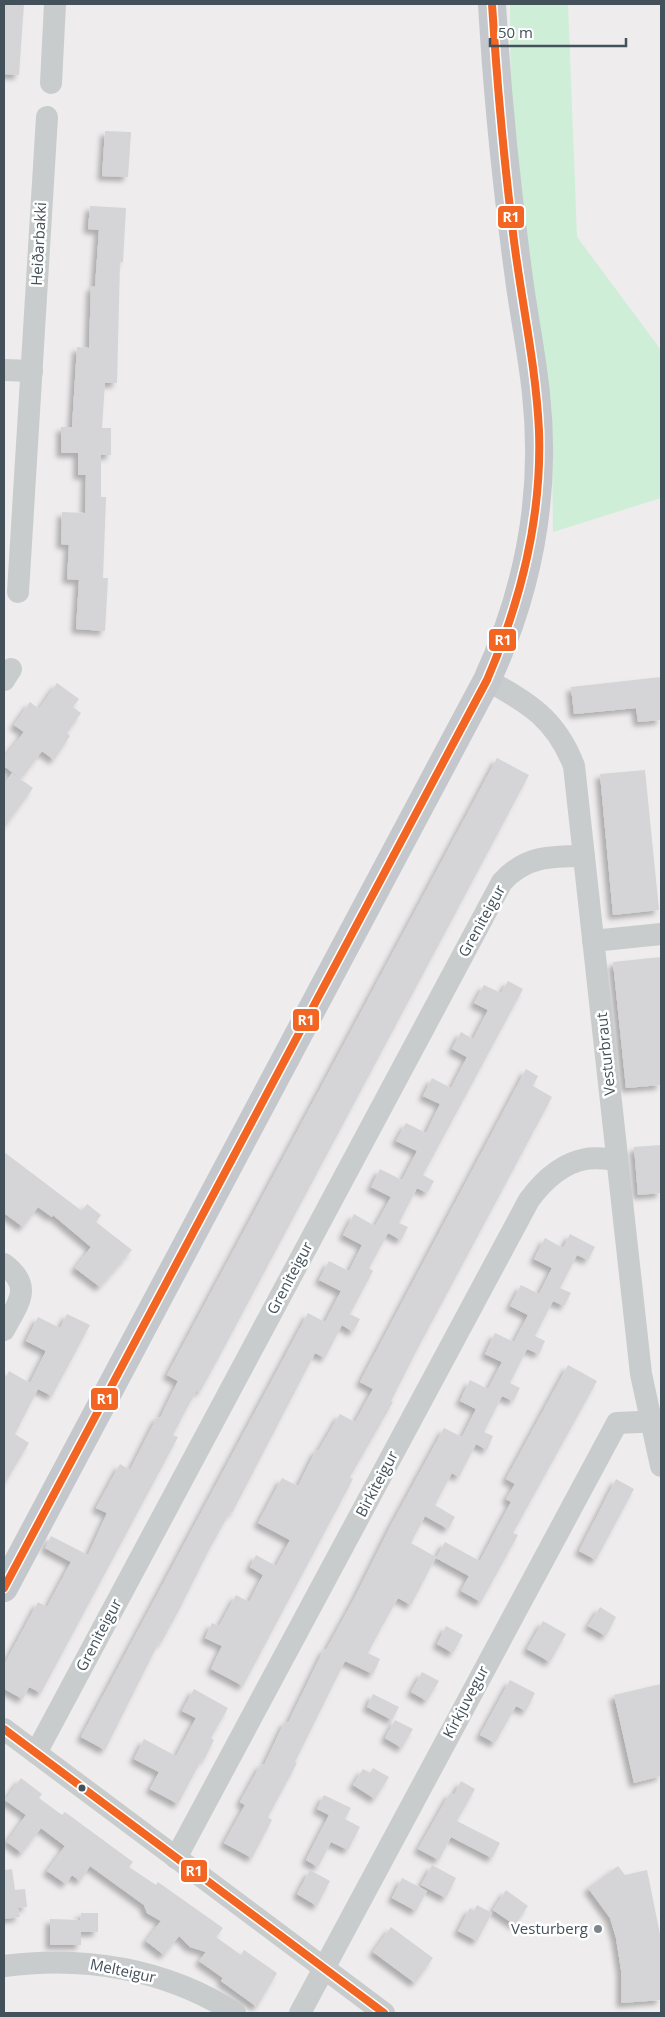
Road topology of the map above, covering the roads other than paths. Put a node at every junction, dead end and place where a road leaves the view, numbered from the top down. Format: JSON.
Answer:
{"nodes":[{"id":1,"x":55,"y":4,"type":"edge"},
{"id":2,"x":492,"y":4,"type":"edge"},
{"id":3,"x":52,"y":83,"type":"dead end"},
{"id":4,"x":47,"y":117,"type":"dead end"},
{"id":5,"x":4,"y":370,"type":"edge"},
{"id":6,"x":32,"y":371,"type":"junction"},
{"id":7,"x":18,"y":592,"type":"dead end"},
{"id":8,"x":487,"y":680,"type":"junction"},
{"id":9,"x":584,"y":856,"type":"junction"},
{"id":10,"x":661,"y":934,"type":"edge"},
{"id":11,"x":593,"y":941,"type":"junction"},
{"id":12,"x":617,"y":1160,"type":"junction"},
{"id":13,"x":4,"y":1264,"type":"edge"},
{"id":14,"x":4,"y":1330,"type":"edge"},
{"id":15,"x":656,"y":1422,"type":"edge"},
{"id":16,"x":661,"y":1466,"type":"edge"},
{"id":17,"x":4,"y":1588,"type":"edge"},
{"id":18,"x":4,"y":1729,"type":"edge"},
{"id":19,"x":36,"y":1753,"type":"junction"},
{"id":20,"x":176,"y":1858,"type":"junction"},
{"id":21,"x":4,"y":1966,"type":"edge"},
{"id":22,"x":323,"y":1969,"type":"junction"},
{"id":23,"x":235,"y":2013,"type":"edge"},
{"id":24,"x":300,"y":2013,"type":"edge"},
{"id":25,"x":384,"y":2013,"type":"edge"}],
"edges":[{"from":1,"to":3,"type":"street"},
{"from":2,"to":8,"type":"main road"},
{"from":4,"to":6,"type":"street","name":"Heiðarbakki"},
{"from":5,"to":6,"type":"street"},
{"from":6,"to":7,"type":"street","name":"Heiðarbakki"},
{"from":8,"to":9,"type":"street","name":"Vesturbraut"},
{"from":8,"to":17,"type":"main road"},
{"from":9,"to":11,"type":"street","name":"Vesturbraut"},
{"from":9,"to":19,"type":"street","name":"Greniteigur"},
{"from":10,"to":11,"type":"street"},
{"from":11,"to":12,"type":"street","name":"Vesturbraut"},
{"from":12,"to":15,"type":"street","name":"Vesturbraut"},
{"from":12,"to":20,"type":"street","name":"Birkiteigur"},
{"from":13,"to":14,"type":"street"},
{"from":15,"to":16,"type":"street","name":"Vesturbraut"},
{"from":15,"to":22,"type":"street","name":"Kirkjuvegur"},
{"from":18,"to":19,"type":"street"},
{"from":19,"to":20,"type":"street"},
{"from":20,"to":22,"type":"street"},
{"from":21,"to":23,"type":"street","name":"Melteigur"},
{"from":22,"to":24,"type":"street","name":"Kirkjuvegur"},
{"from":22,"to":25,"type":"street"}]}
